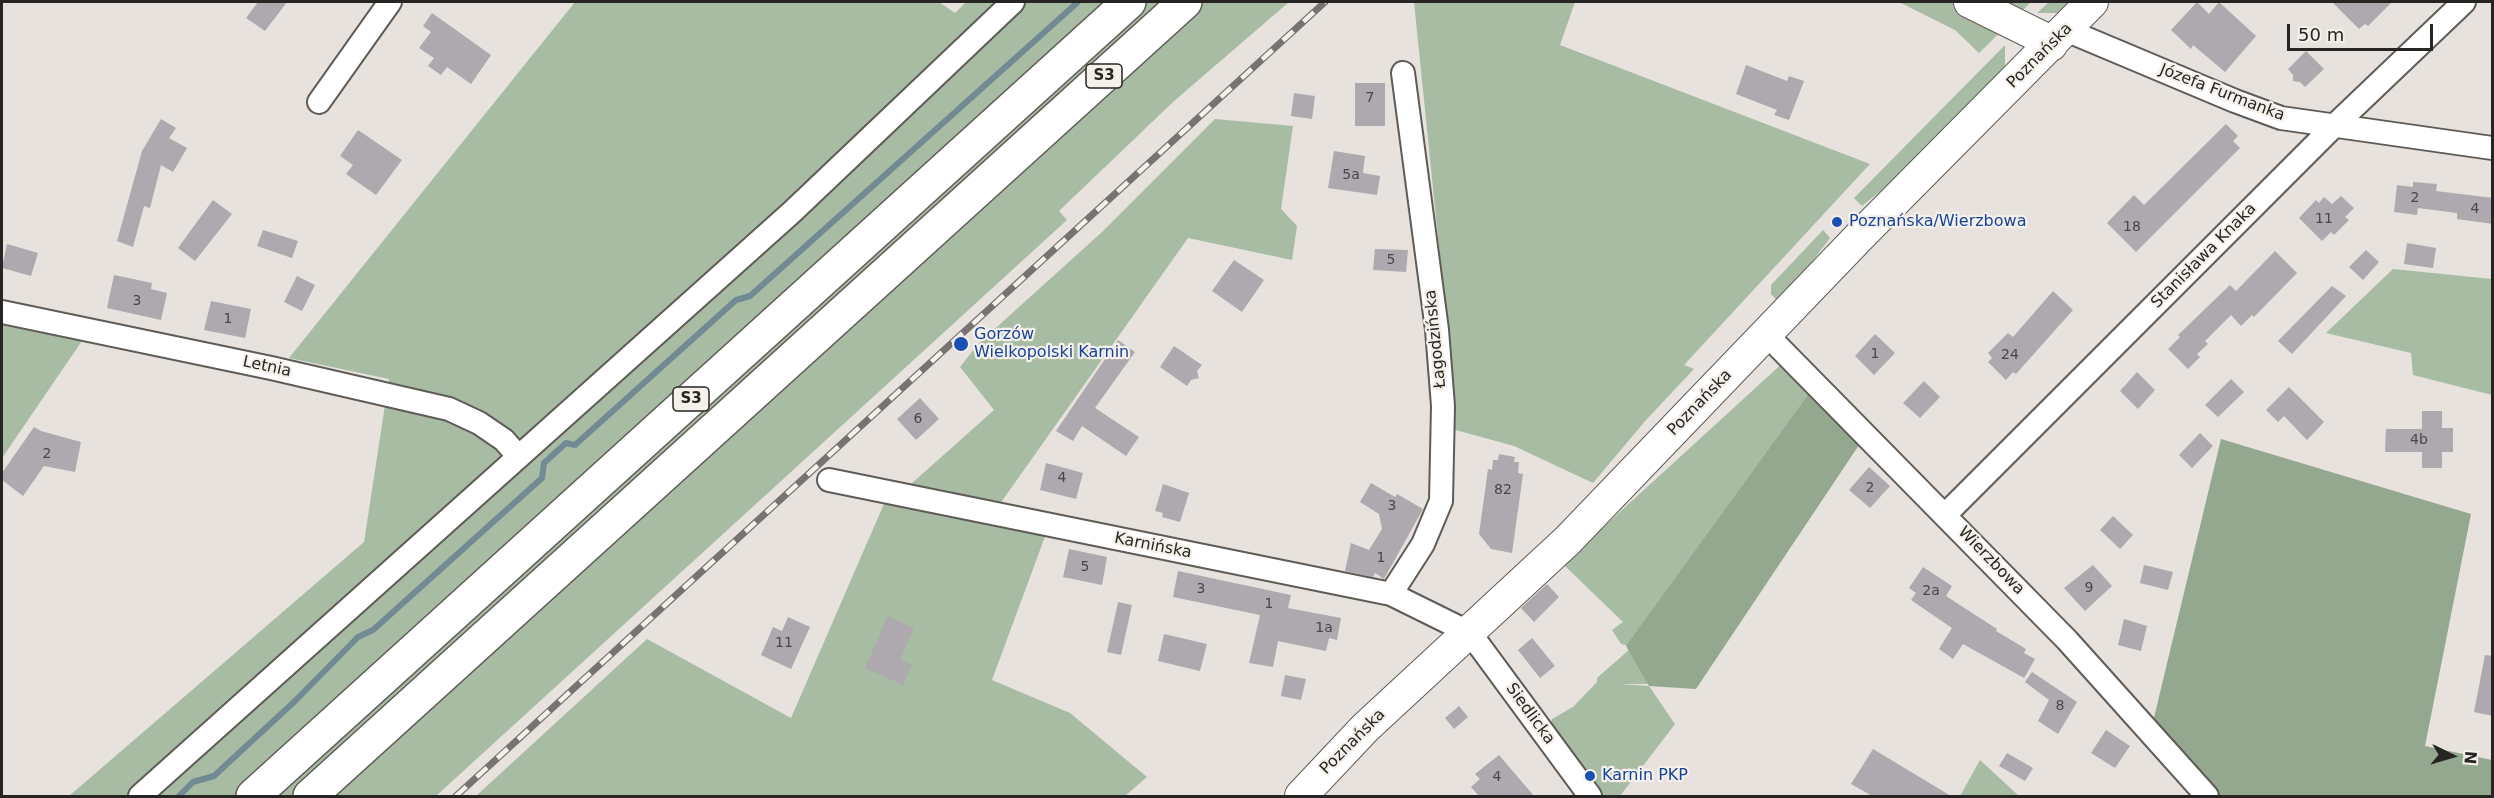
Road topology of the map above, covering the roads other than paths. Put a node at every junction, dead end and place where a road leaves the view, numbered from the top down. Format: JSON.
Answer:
{"nodes":[{"id":1,"x":390,"y":2,"type":"edge"},
{"id":2,"x":1013,"y":2,"type":"edge"},
{"id":3,"x":1129,"y":2,"type":"edge"},
{"id":4,"x":1185,"y":2,"type":"edge"},
{"id":5,"x":1970,"y":2,"type":"edge"},
{"id":6,"x":2092,"y":2,"type":"edge"},
{"id":7,"x":2464,"y":2,"type":"edge"},
{"id":8,"x":2058,"y":38,"type":"junction"},
{"id":9,"x":1403,"y":73,"type":"dead end"},
{"id":10,"x":320,"y":102,"type":"dead end"},
{"id":11,"x":2334,"y":126,"type":"junction"},
{"id":12,"x":2493,"y":148,"type":"edge"},
{"id":13,"x":2,"y":312,"type":"edge"},
{"id":14,"x":1766,"y":334,"type":"junction"},
{"id":15,"x":518,"y":456,"type":"junction"},
{"id":16,"x":829,"y":480,"type":"dead end"},
{"id":17,"x":1946,"y":514,"type":"junction"},
{"id":18,"x":1391,"y":594,"type":"junction"},
{"id":19,"x":1470,"y":633,"type":"junction"},
{"id":20,"x":140,"y":796,"type":"edge"},
{"id":21,"x":253,"y":796,"type":"edge"},
{"id":22,"x":310,"y":796,"type":"edge"},
{"id":23,"x":1301,"y":796,"type":"edge"},
{"id":24,"x":1590,"y":796,"type":"edge"},
{"id":25,"x":2207,"y":796,"type":"edge"}],
"edges":[{"from":1,"to":10,"type":"street"},
{"from":2,"to":15,"type":"street"},
{"from":3,"to":21,"type":"highway","number":"S3"},
{"from":4,"to":22,"type":"highway","number":"S3"},
{"from":5,"to":8,"type":"main road"},
{"from":6,"to":8,"type":"main road","name":"Poznańska"},
{"from":7,"to":11,"type":"street","name":"Stanisława Knaka"},
{"from":8,"to":11,"type":"street","name":"Józefa Furmanka"},
{"from":8,"to":14,"type":"main road","name":"Poznańska"},
{"from":9,"to":18,"type":"street","name":"Łagodzińska"},
{"from":11,"to":12,"type":"street","name":"Józefa Furmanka"},
{"from":11,"to":17,"type":"street","name":"Stanisława Knaka"},
{"from":13,"to":15,"type":"street","name":"Letnia"},
{"from":14,"to":17,"type":"street","name":"Wierzbowa"},
{"from":14,"to":19,"type":"main road","name":"Poznańska"},
{"from":15,"to":20,"type":"street"},
{"from":16,"to":18,"type":"street","name":"Karnińska"},
{"from":17,"to":25,"type":"street","name":"Wierzbowa"},
{"from":18,"to":19,"type":"street","name":"Karnińska"},
{"from":19,"to":23,"type":"main road","name":"Poznańska"},
{"from":19,"to":24,"type":"street","name":"Siedlicka"}]}
